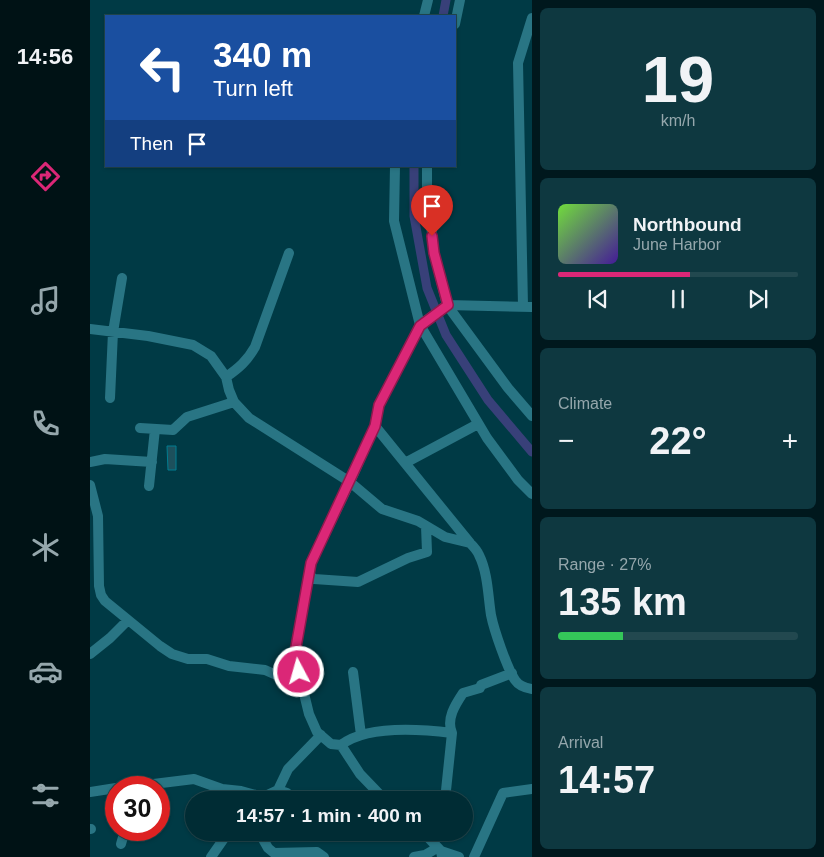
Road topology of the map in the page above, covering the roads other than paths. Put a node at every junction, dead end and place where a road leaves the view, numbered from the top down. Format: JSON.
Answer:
{"nodes":[{"id":1,"x":428,"y":0,"type":"edge"},
{"id":2,"x":460,"y":0,"type":"edge"},
{"id":3,"x":424,"y":15,"type":"edge"},
{"id":4,"x":532,"y":18,"type":"edge"},
{"id":5,"x":456,"y":19,"type":"edge"},
{"id":6,"x":395,"y":167,"type":"edge"},
{"id":7,"x":427,"y":167,"type":"edge"},
{"id":8,"x":289,"y":253,"type":"dead end"},
{"id":9,"x":122,"y":278,"type":"dead end"},
{"id":10,"x":444,"y":307,"type":"junction"},
{"id":11,"x":527,"y":307,"type":"edge"},
{"id":12,"x":424,"y":322,"type":"junction"},
{"id":13,"x":90,"y":329,"type":"edge"},
{"id":14,"x":110,"y":331,"type":"junction"},
{"id":15,"x":226,"y":377,"type":"junction"},
{"id":16,"x":110,"y":398,"type":"dead end"},
{"id":17,"x":234,"y":402,"type":"junction"},
{"id":18,"x":532,"y":416,"type":"edge"},
{"id":19,"x":478,"y":424,"type":"junction"},
{"id":20,"x":375,"y":426,"type":"junction"},
{"id":21,"x":140,"y":428,"type":"dead end"},
{"id":22,"x":155,"y":428,"type":"junction"},
{"id":23,"x":90,"y":462,"type":"edge"},
{"id":24,"x":152,"y":462,"type":"junction"},
{"id":25,"x":405,"y":463,"type":"junction"},
{"id":26,"x":350,"y":482,"type":"junction"},
{"id":27,"x":90,"y":485,"type":"edge"},
{"id":28,"x":149,"y":486,"type":"dead end"},
{"id":29,"x":532,"y":494,"type":"edge"},
{"id":30,"x":426,"y":526,"type":"junction"},
{"id":31,"x":470,"y":542,"type":"junction"},
{"id":32,"x":309,"y":574,"type":"junction"},
{"id":33,"x":128,"y":620,"type":"junction"},
{"id":34,"x":90,"y":654,"type":"edge"},
{"id":35,"x":353,"y":672,"type":"dead end"},
{"id":36,"x":512,"y":674,"type":"junction"},
{"id":37,"x":300,"y":676,"type":"junction"},
{"id":38,"x":532,"y":690,"type":"edge"},
{"id":39,"x":452,"y":733,"type":"junction"},
{"id":40,"x":321,"y":735,"type":"junction"},
{"id":41,"x":361,"y":735,"type":"junction"},
{"id":42,"x":340,"y":745,"type":"junction"},
{"id":43,"x":170,"y":782,"type":"edge"},
{"id":44,"x":532,"y":789,"type":"edge"},
{"id":45,"x":105,"y":790,"type":"edge"},
{"id":46,"x":278,"y":790,"type":"joint"},
{"id":47,"x":241,"y":791,"type":"edge"},
{"id":48,"x":281,"y":791,"type":"edge"},
{"id":49,"x":376,"y":791,"type":"edge"},
{"id":50,"x":446,"y":791,"type":"edge"},
{"id":51,"x":90,"y":792,"type":"edge"},
{"id":52,"x":122,"y":841,"type":"edge"},
{"id":53,"x":222,"y":841,"type":"edge"},
{"id":54,"x":264,"y":841,"type":"edge"},
{"id":55,"x":121,"y":844,"type":"dead end"},
{"id":56,"x":438,"y":850,"type":"edge"},
{"id":57,"x":211,"y":857,"type":"edge"},
{"id":58,"x":324,"y":857,"type":"edge"},
{"id":59,"x":414,"y":857,"type":"edge"},
{"id":60,"x":459,"y":857,"type":"edge"},
{"id":61,"x":474,"y":857,"type":"edge"}],
"edges":[{"from":1,"to":3,"type":"street"},
{"from":2,"to":5,"type":"street"},
{"from":4,"to":11,"type":"street"},
{"from":6,"to":12,"type":"street"},
{"from":7,"to":10,"type":"street"},
{"from":8,"to":15,"type":"street"},
{"from":9,"to":14,"type":"street"},
{"from":10,"to":11,"type":"street"},
{"from":10,"to":12,"type":"street"},
{"from":10,"to":18,"type":"street"},
{"from":12,"to":19,"type":"street"},
{"from":12,"to":20,"type":"street"},
{"from":13,"to":14,"type":"street"},
{"from":14,"to":15,"type":"street"},
{"from":14,"to":16,"type":"street"},
{"from":15,"to":17,"type":"street"},
{"from":17,"to":22,"type":"street"},
{"from":17,"to":26,"type":"street"},
{"from":19,"to":25,"type":"street"},
{"from":19,"to":29,"type":"street"},
{"from":20,"to":25,"type":"street"},
{"from":20,"to":26,"type":"street"},
{"from":21,"to":22,"type":"street"},
{"from":22,"to":24,"type":"street"},
{"from":23,"to":24,"type":"street"},
{"from":24,"to":28,"type":"street"},
{"from":25,"to":31,"type":"street"},
{"from":26,"to":30,"type":"street"},
{"from":26,"to":32,"type":"street"},
{"from":27,"to":33,"type":"street"},
{"from":30,"to":31,"type":"street"},
{"from":30,"to":32,"type":"street"},
{"from":31,"to":36,"type":"street"},
{"from":32,"to":37,"type":"street"},
{"from":33,"to":34,"type":"street"},
{"from":33,"to":37,"type":"street"},
{"from":35,"to":41,"type":"street"},
{"from":36,"to":38,"type":"street"},
{"from":36,"to":39,"type":"street"},
{"from":37,"to":40,"type":"street"},
{"from":39,"to":41,"type":"street"},
{"from":39,"to":50,"type":"street"},
{"from":40,"to":42,"type":"street"},
{"from":40,"to":46,"type":"street"},
{"from":41,"to":42,"type":"street"},
{"from":42,"to":49,"type":"street"},
{"from":43,"to":47,"type":"street"},
{"from":44,"to":61,"type":"street"},
{"from":45,"to":51,"type":"street"},
{"from":46,"to":48,"type":"street"},
{"from":52,"to":55,"type":"street"},
{"from":53,"to":57,"type":"street"},
{"from":54,"to":58,"type":"street"},
{"from":56,"to":59,"type":"street"},
{"from":56,"to":60,"type":"street"}]}
